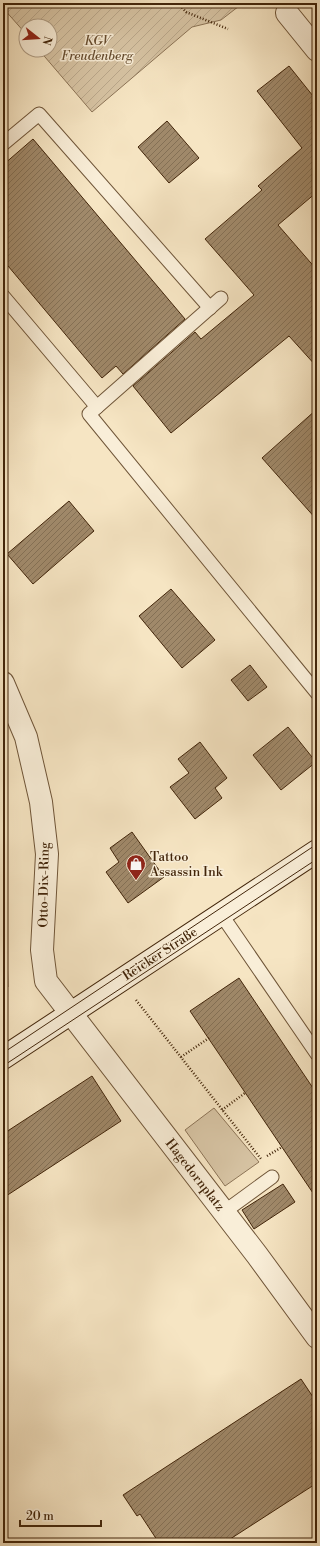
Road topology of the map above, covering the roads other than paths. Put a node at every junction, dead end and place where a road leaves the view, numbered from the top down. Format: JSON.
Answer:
{"nodes":[{"id":1,"x":287,"y":13,"type":"dead end"},
{"id":2,"x":317,"y":50,"type":"edge"},
{"id":3,"x":3,"y":144,"type":"edge"},
{"id":4,"x":3,"y":296,"type":"edge"},
{"id":5,"x":221,"y":298,"type":"dead end"},
{"id":6,"x":210,"y":308,"type":"junction"},
{"id":7,"x":96,"y":407,"type":"junction"},
{"id":8,"x":3,"y":683,"type":"edge"},
{"id":9,"x":317,"y":693,"type":"edge"},
{"id":10,"x":317,"y":851,"type":"edge"},
{"id":11,"x":221,"y":914,"type":"junction"},
{"id":12,"x":70,"y":1014,"type":"junction"},
{"id":13,"x":317,"y":1054,"type":"edge"},
{"id":14,"x":3,"y":1058,"type":"edge"},
{"id":15,"x":272,"y":1177,"type":"dead end"},
{"id":16,"x":224,"y":1212,"type":"junction"},
{"id":17,"x":317,"y":1337,"type":"edge"}],
"edges":[{"from":1,"to":2,"type":"street"},
{"from":3,"to":6,"type":"lane"},
{"from":4,"to":7,"type":"lane"},
{"from":5,"to":6,"type":"lane"},
{"from":6,"to":7,"type":"lane"},
{"from":7,"to":9,"type":"lane"},
{"from":8,"to":12,"type":"street","name":"Otto-Dix-Ring"},
{"from":10,"to":11,"type":"street","name":"Reicker Straße"},
{"from":11,"to":12,"type":"street","name":"Reicker Straße"},
{"from":11,"to":13,"type":"lane"},
{"from":12,"to":14,"type":"street","name":"Reicker Straße"},
{"from":12,"to":16,"type":"street","name":"Hagedornplatz"},
{"from":15,"to":16,"type":"lane"},
{"from":16,"to":17,"type":"street","name":"Hagedornplatz"}]}
